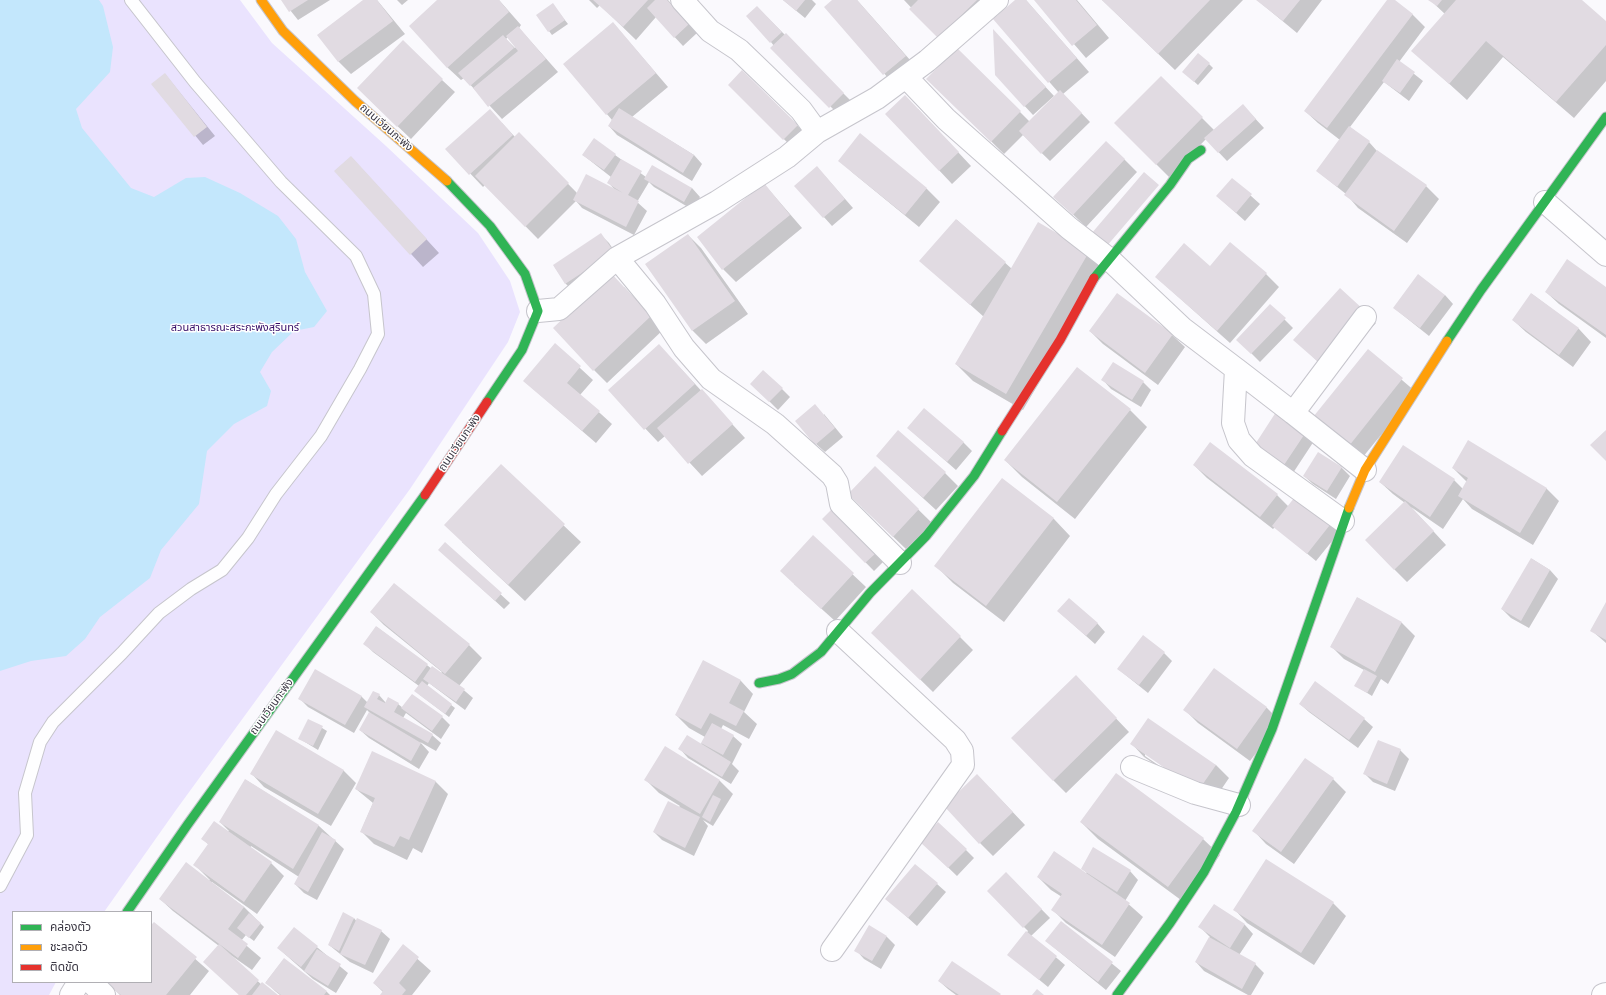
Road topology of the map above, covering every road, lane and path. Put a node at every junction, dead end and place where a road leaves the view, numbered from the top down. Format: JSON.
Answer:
{"nodes":[{"id":1,"x":131,"y":0,"type":"edge"},
{"id":2,"x":261,"y":0,"type":"edge"},
{"id":3,"x":682,"y":0,"type":"edge"},
{"id":4,"x":997,"y":0,"type":"edge"},
{"id":5,"x":906,"y":77,"type":"junction"},
{"id":6,"x":1606,"y":117,"type":"edge"},
{"id":7,"x":817,"y":132,"type":"junction"},
{"id":8,"x":1201,"y":150,"type":"dead end"},
{"id":9,"x":1545,"y":202,"type":"junction"},
{"id":10,"x":1606,"y":255,"type":"edge"},
{"id":11,"x":617,"y":258,"type":"junction"},
{"id":12,"x":1108,"y":259,"type":"junction"},
{"id":13,"x":538,"y":311,"type":"junction"},
{"id":14,"x":1365,"y":318,"type":"dead end"},
{"id":15,"x":1236,"y":369,"type":"junction"},
{"id":16,"x":1293,"y":413,"type":"junction"},
{"id":17,"x":1365,"y":470,"type":"junction"},
{"id":18,"x":1343,"y":520,"type":"junction"},
{"id":19,"x":900,"y":563,"type":"junction"},
{"id":20,"x":838,"y":631,"type":"junction"},
{"id":21,"x":759,"y":683,"type":"dead end"},
{"id":22,"x":1132,"y":767,"type":"dead end"},
{"id":23,"x":1239,"y":805,"type":"junction"},
{"id":24,"x":0,"y":886,"type":"edge"},
{"id":25,"x":128,"y":911,"type":"edge"},
{"id":26,"x":832,"y":950,"type":"dead end"},
{"id":27,"x":77,"y":983,"type":"edge"},
{"id":28,"x":92,"y":983,"type":"edge"},
{"id":29,"x":1606,"y":994,"type":"edge"},
{"id":30,"x":71,"y":995,"type":"edge"},
{"id":31,"x":104,"y":995,"type":"edge"},
{"id":32,"x":1117,"y":995,"type":"edge"},
{"id":33,"x":1603,"y":995,"type":"edge"}],
"edges":[{"from":1,"to":24,"type":"lane"},
{"from":2,"to":13,"type":"street","name":"ถนนเวียนกะพัง"},
{"from":3,"to":7,"type":"street"},
{"from":4,"to":5,"type":"street"},
{"from":5,"to":7,"type":"street"},
{"from":5,"to":12,"type":"street"},
{"from":6,"to":9,"type":"street"},
{"from":7,"to":11,"type":"street"},
{"from":8,"to":12,"type":"street"},
{"from":9,"to":10,"type":"street"},
{"from":9,"to":17,"type":"street"},
{"from":11,"to":13,"type":"street"},
{"from":11,"to":19,"type":"street"},
{"from":12,"to":15,"type":"street"},
{"from":12,"to":19,"type":"street"},
{"from":13,"to":25,"type":"street","name":"ถนนเวียนกะพัง"},
{"from":14,"to":16,"type":"street"},
{"from":15,"to":16,"type":"street"},
{"from":15,"to":18,"type":"street"},
{"from":16,"to":17,"type":"street"},
{"from":17,"to":18,"type":"street"},
{"from":18,"to":23,"type":"street"},
{"from":19,"to":20,"type":"street"},
{"from":20,"to":21,"type":"street"},
{"from":20,"to":26,"type":"street"},
{"from":22,"to":23,"type":"street"},
{"from":23,"to":32,"type":"street"},
{"from":27,"to":30,"type":"street"},
{"from":28,"to":31,"type":"street"},
{"from":29,"to":33,"type":"street"}]}
